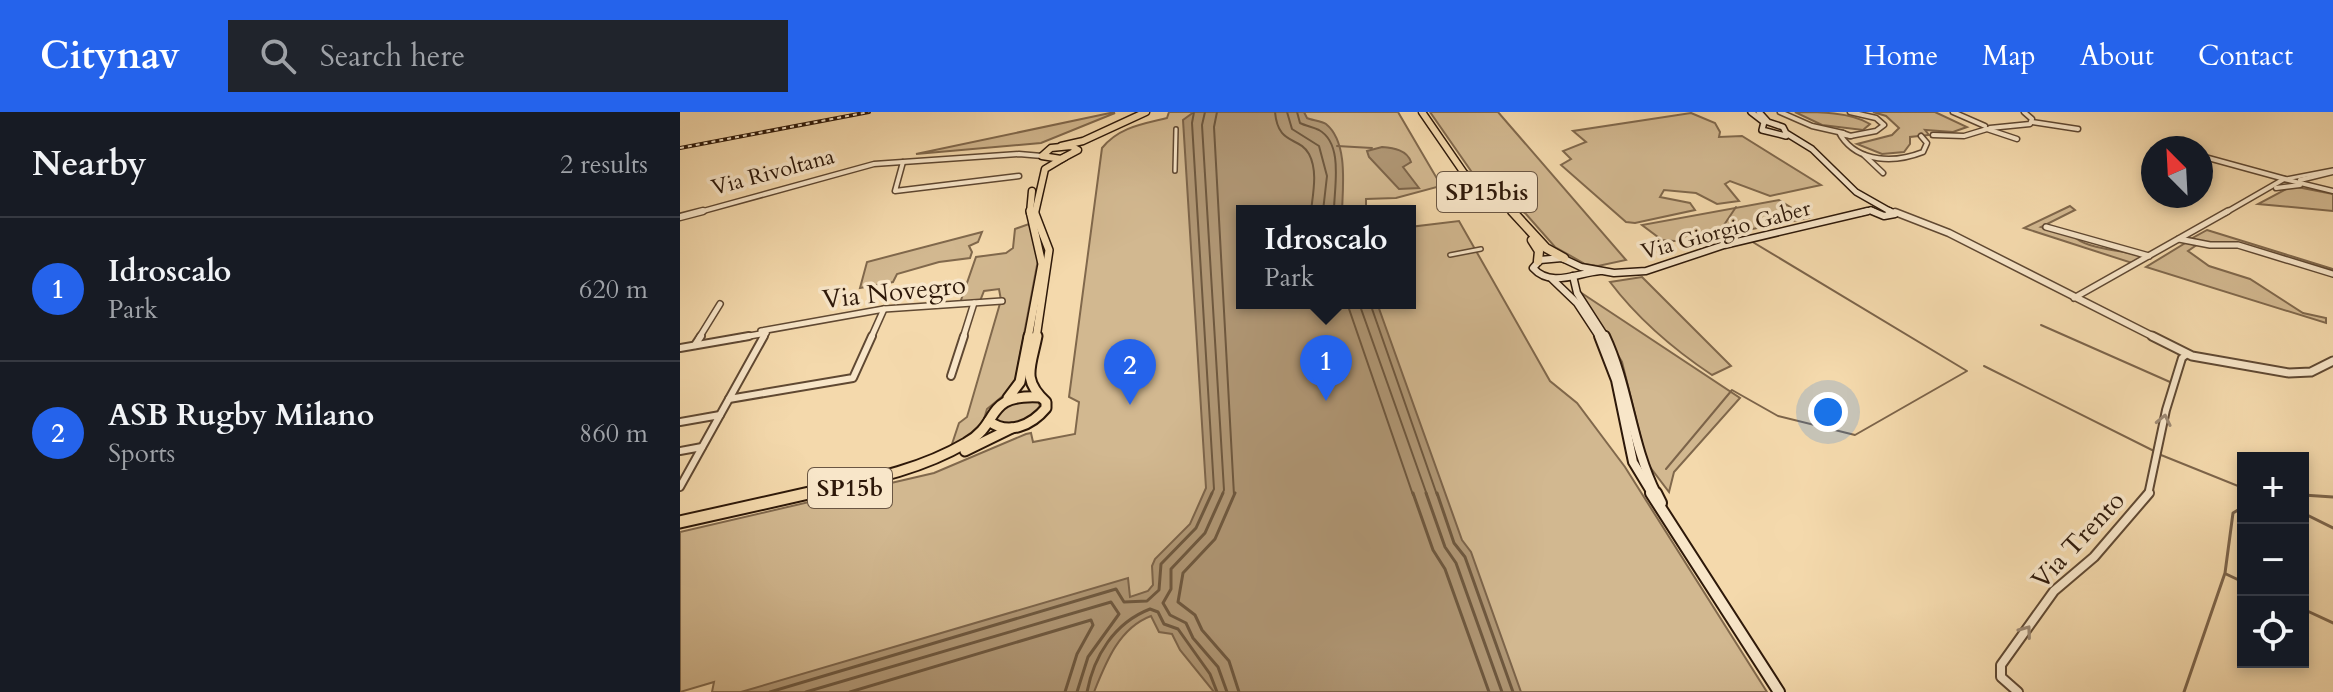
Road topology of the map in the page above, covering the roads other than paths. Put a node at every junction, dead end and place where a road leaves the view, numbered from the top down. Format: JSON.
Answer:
{"nodes":[{"id":1,"x":1146,"y":112,"type":"edge"},
{"id":2,"x":1153,"y":112,"type":"edge"},
{"id":3,"x":1420,"y":112,"type":"edge"},
{"id":4,"x":1751,"y":112,"type":"edge"},
{"id":5,"x":1759,"y":112,"type":"edge"},
{"id":6,"x":1780,"y":112,"type":"edge"},
{"id":7,"x":1850,"y":112,"type":"edge"},
{"id":8,"x":1953,"y":112,"type":"edge"},
{"id":9,"x":2024,"y":112,"type":"edge"},
{"id":10,"x":2032,"y":122,"type":"junction"},
{"id":11,"x":1763,"y":125,"type":"junction"},
{"id":12,"x":1775,"y":125,"type":"junction"},
{"id":13,"x":1983,"y":127,"type":"junction"},
{"id":14,"x":1176,"y":129,"type":"dead end"},
{"id":15,"x":2078,"y":129,"type":"dead end"},
{"id":16,"x":1780,"y":132,"type":"junction"},
{"id":17,"x":1933,"y":135,"type":"dead end"},
{"id":18,"x":1845,"y":136,"type":"junction"},
{"id":19,"x":1921,"y":136,"type":"dead end"},
{"id":20,"x":2017,"y":139,"type":"dead end"},
{"id":21,"x":1058,"y":147,"type":"junction"},
{"id":22,"x":1078,"y":149,"type":"junction"},
{"id":23,"x":1864,"y":155,"type":"junction"},
{"id":24,"x":1043,"y":157,"type":"junction"},
{"id":25,"x":1065,"y":157,"type":"junction"},
{"id":26,"x":964,"y":159,"type":"junction"},
{"id":27,"x":2213,"y":159,"type":"edge"},
{"id":28,"x":900,"y":163,"type":"junction"},
{"id":29,"x":1175,"y":171,"type":"dead end"},
{"id":30,"x":2333,"y":171,"type":"edge"},
{"id":31,"x":1883,"y":173,"type":"dead end"},
{"id":32,"x":1019,"y":176,"type":"dead end"},
{"id":33,"x":2285,"y":180,"type":"junction"},
{"id":34,"x":2295,"y":183,"type":"junction"},
{"id":35,"x":2264,"y":191,"type":"junction"},
{"id":36,"x":2333,"y":192,"type":"edge"},
{"id":37,"x":1883,"y":207,"type":"junction"},
{"id":38,"x":1873,"y":211,"type":"junction"},
{"id":39,"x":1893,"y":214,"type":"junction"},
{"id":40,"x":681,"y":217,"type":"edge"},
{"id":41,"x":2046,"y":227,"type":"dead end"},
{"id":42,"x":2179,"y":239,"type":"junction"},
{"id":43,"x":1481,"y":249,"type":"dead end"},
{"id":44,"x":1450,"y":255,"type":"dead end"},
{"id":45,"x":2149,"y":256,"type":"junction"},
{"id":46,"x":1564,"y":258,"type":"junction"},
{"id":47,"x":1538,"y":261,"type":"junction"},
{"id":48,"x":1575,"y":263,"type":"junction"},
{"id":49,"x":1600,"y":271,"type":"junction"},
{"id":50,"x":1574,"y":274,"type":"junction"},
{"id":51,"x":2333,"y":274,"type":"edge"},
{"id":52,"x":1552,"y":279,"type":"junction"},
{"id":53,"x":2074,"y":298,"type":"junction"},
{"id":54,"x":1002,"y":301,"type":"dead end"},
{"id":55,"x":974,"y":303,"type":"junction"},
{"id":56,"x":720,"y":304,"type":"dead end"},
{"id":57,"x":884,"y":309,"type":"junction"},
{"id":58,"x":761,"y":334,"type":"junction"},
{"id":59,"x":695,"y":345,"type":"junction"},
{"id":60,"x":680,"y":348,"type":"edge"},
{"id":61,"x":2187,"y":354,"type":"junction"},
{"id":62,"x":2333,"y":361,"type":"edge"},
{"id":63,"x":951,"y":376,"type":"dead end"},
{"id":64,"x":1040,"y":397,"type":"junction"},
{"id":65,"x":729,"y":399,"type":"junction"},
{"id":66,"x":1005,"y":401,"type":"junction"},
{"id":67,"x":720,"y":415,"type":"junction"},
{"id":68,"x":989,"y":421,"type":"junction"},
{"id":69,"x":680,"y":422,"type":"edge"},
{"id":70,"x":1012,"y":428,"type":"junction"},
{"id":71,"x":702,"y":447,"type":"junction"},
{"id":72,"x":680,"y":451,"type":"edge"},
{"id":73,"x":682,"y":478,"type":"edge"},
{"id":74,"x":680,"y":487,"type":"edge"},
{"id":75,"x":680,"y":522,"type":"edge"},
{"id":76,"x":1672,"y":525,"type":"junction"},
{"id":77,"x":1779,"y":692,"type":"edge"},
{"id":78,"x":2018,"y":692,"type":"edge"}],
"edges":[{"from":1,"to":21,"type":"highway","name":"Via Rivoltana"},
{"from":2,"to":22,"type":"highway"},
{"from":3,"to":46,"type":"highway","number":"SP15bis"},
{"from":3,"to":47,"type":"highway","number":"SP15bis"},
{"from":4,"to":11,"type":"main road"},
{"from":5,"to":12,"type":"main road"},
{"from":6,"to":18,"type":"street"},
{"from":7,"to":18,"type":"street"},
{"from":8,"to":13,"type":"street"},
{"from":9,"to":10,"type":"street"},
{"from":10,"to":13,"type":"street"},
{"from":10,"to":15,"type":"street"},
{"from":11,"to":12,"type":"main road"},
{"from":11,"to":16,"type":"main road"},
{"from":12,"to":16,"type":"main road"},
{"from":13,"to":17,"type":"street"},
{"from":13,"to":20,"type":"street"},
{"from":14,"to":29,"type":"street"},
{"from":16,"to":37,"type":"main road"},
{"from":16,"to":38,"type":"main road"},
{"from":18,"to":23,"type":"street"},
{"from":19,"to":23,"type":"street"},
{"from":21,"to":22,"type":"main road","name":"Via Rivoltana"},
{"from":21,"to":24,"type":"main road","name":"Via Rivoltana"},
{"from":21,"to":26,"type":"street","name":"Via Rivoltana"},
{"from":22,"to":25,"type":"main road"},
{"from":23,"to":31,"type":"street"},
{"from":24,"to":25,"type":"main road","name":"Via Rivoltana"},
{"from":24,"to":26,"type":"street","name":"Via Rivoltana"},
{"from":24,"to":66,"type":"main road","number":"SP15b"},
{"from":25,"to":64,"type":"main road"},
{"from":26,"to":28,"type":"street","name":"Via Rivoltana"},
{"from":27,"to":33,"type":"street"},
{"from":28,"to":32,"type":"street"},
{"from":28,"to":40,"type":"street","name":"Via Rivoltana"},
{"from":30,"to":33,"type":"street"},
{"from":30,"to":34,"type":"street"},
{"from":33,"to":34,"type":"street"},
{"from":33,"to":35,"type":"street"},
{"from":34,"to":35,"type":"street"},
{"from":34,"to":36,"type":"street"},
{"from":35,"to":42,"type":"street"},
{"from":37,"to":38,"type":"main road"},
{"from":37,"to":39,"type":"main road"},
{"from":38,"to":39,"type":"main road"},
{"from":38,"to":49,"type":"main road","name":"Via Giorgio Gaber"},
{"from":39,"to":53,"type":"street"},
{"from":41,"to":45,"type":"street"},
{"from":42,"to":45,"type":"street"},
{"from":42,"to":51,"type":"street"},
{"from":43,"to":44,"type":"street"},
{"from":45,"to":53,"type":"street"},
{"from":46,"to":47,"type":"main road"},
{"from":46,"to":48,"type":"main road","number":"SP15bis"},
{"from":47,"to":52,"type":"main road","number":"SP15bis"},
{"from":48,"to":49,"type":"main road","name":"Via Giorgio Gaber"},
{"from":48,"to":50,"type":"main road","number":"SP15bis"},
{"from":49,"to":50,"type":"main road","name":"Via Giorgio Gaber"},
{"from":50,"to":52,"type":"main road","name":"Via Giorgio Gaber"},
{"from":50,"to":76,"type":"main road","number":"SP15bis"},
{"from":52,"to":76,"type":"main road","number":"SP15bis"},
{"from":53,"to":61,"type":"street"},
{"from":54,"to":55,"type":"street","name":"Via Novegro"},
{"from":55,"to":57,"type":"street","name":"Via Novegro"},
{"from":55,"to":63,"type":"street"},
{"from":56,"to":59,"type":"street"},
{"from":57,"to":58,"type":"street","name":"Via Novegro"},
{"from":57,"to":65,"type":"street"},
{"from":58,"to":59,"type":"street","name":"Via Novegro"},
{"from":58,"to":65,"type":"street"},
{"from":59,"to":60,"type":"street","name":"Via Novegro"},
{"from":61,"to":62,"type":"street"},
{"from":78,"to":61,"type":"street","name":"Via Trento","one_way":true},
{"from":64,"to":66,"type":"main road"},
{"from":64,"to":70,"type":"main road","number":"SP15b"},
{"from":65,"to":67,"type":"street"},
{"from":66,"to":68,"type":"main road","number":"SP15b"},
{"from":67,"to":69,"type":"street"},
{"from":67,"to":71,"type":"street"},
{"from":68,"to":70,"type":"main road"},
{"from":68,"to":75,"type":"main road","number":"SP15b"},
{"from":70,"to":75,"type":"main road","number":"SP15b"},
{"from":71,"to":72,"type":"street"},
{"from":71,"to":73,"type":"street"},
{"from":73,"to":74,"type":"street"},
{"from":76,"to":77,"type":"main road","number":"SP15bis"}]}
